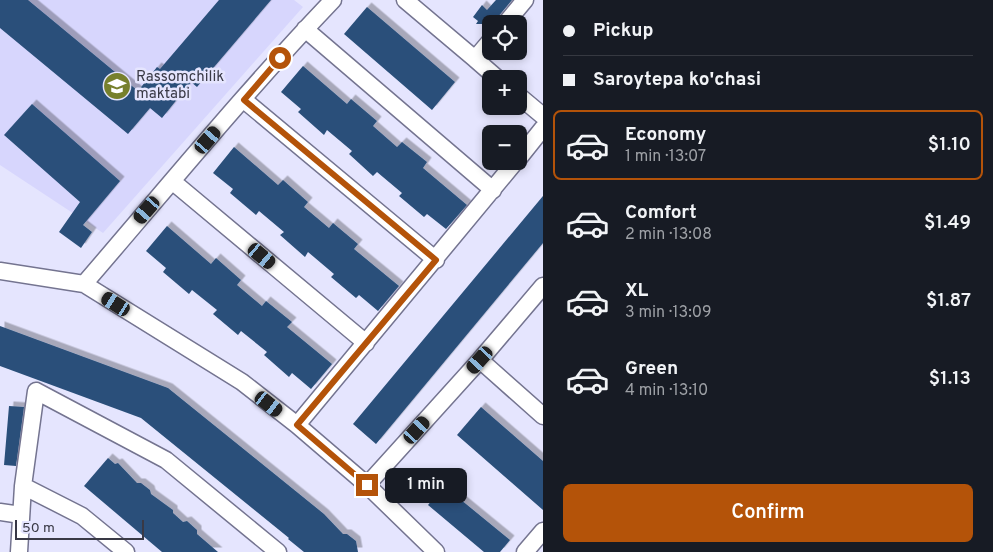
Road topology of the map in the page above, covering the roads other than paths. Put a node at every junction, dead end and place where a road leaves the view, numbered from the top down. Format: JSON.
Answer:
{"nodes":[{"id":1,"x":332,"y":0,"type":"edge"},
{"id":2,"x":405,"y":0,"type":"edge"},
{"id":3,"x":525,"y":0,"type":"edge"},
{"id":4,"x":512,"y":15,"type":"edge"},
{"id":5,"x":305,"y":29,"type":"junction"},
{"id":6,"x":482,"y":51,"type":"edge"},
{"id":7,"x":475,"y":59,"type":"junction"},
{"id":8,"x":488,"y":70,"type":"edge"},
{"id":9,"x":244,"y":100,"type":"junction"},
{"id":10,"x":527,"y":103,"type":"edge"},
{"id":11,"x":543,"y":116,"type":"edge"},
{"id":12,"x":543,"y":128,"type":"edge"},
{"id":13,"x":527,"y":148,"type":"edge"},
{"id":14,"x":509,"y":170,"type":"edge"},
{"id":15,"x":172,"y":181,"type":"junction"},
{"id":16,"x":493,"y":190,"type":"junction"},
{"id":17,"x":436,"y":260,"type":"junction"},
{"id":18,"x":0,"y":271,"type":"edge"},
{"id":19,"x":84,"y":284,"type":"junction"},
{"id":20,"x":543,"y":286,"type":"edge"},
{"id":21,"x":366,"y":343,"type":"junction"},
{"id":22,"x":480,"y":360,"type":"junction"},
{"id":23,"x":543,"y":416,"type":"edge"},
{"id":24,"x":297,"y":425,"type":"junction"},
{"id":25,"x":367,"y":485,"type":"junction"},
{"id":26,"x":23,"y":486,"type":"junction"},
{"id":27,"x":0,"y":512,"type":"edge"},
{"id":28,"x":22,"y":515,"type":"junction"},
{"id":29,"x":543,"y":531,"type":"edge"},
{"id":30,"x":19,"y":552,"type":"edge"},
{"id":31,"x":126,"y":552,"type":"edge"},
{"id":32,"x":278,"y":552,"type":"edge"},
{"id":33,"x":436,"y":552,"type":"edge"},
{"id":34,"x":525,"y":552,"type":"edge"}],
"edges":[{"from":1,"to":5,"type":"lane"},
{"from":2,"to":7,"type":"lane"},
{"from":3,"to":4,"type":"lane"},
{"from":5,"to":9,"type":"lane"},
{"from":5,"to":16,"type":"lane"},
{"from":6,"to":7,"type":"lane"},
{"from":7,"to":8,"type":"lane"},
{"from":9,"to":15,"type":"lane"},
{"from":9,"to":17,"type":"lane"},
{"from":10,"to":11,"type":"lane"},
{"from":12,"to":13,"type":"lane"},
{"from":14,"to":16,"type":"lane"},
{"from":15,"to":19,"type":"lane"},
{"from":15,"to":21,"type":"lane"},
{"from":16,"to":17,"type":"lane"},
{"from":17,"to":21,"type":"lane"},
{"from":18,"to":19,"type":"lane"},
{"from":19,"to":24,"type":"lane"},
{"from":20,"to":22,"type":"lane"},
{"from":21,"to":24,"type":"lane"},
{"from":22,"to":23,"type":"lane"},
{"from":22,"to":25,"type":"lane"},
{"from":24,"to":25,"type":"lane"},
{"from":25,"to":33,"type":"lane"},
{"from":26,"to":28,"type":"lane"},
{"from":26,"to":31,"type":"lane"},
{"from":26,"to":32,"type":"lane"},
{"from":27,"to":28,"type":"lane"},
{"from":28,"to":30,"type":"lane"},
{"from":29,"to":34,"type":"lane"}]}
